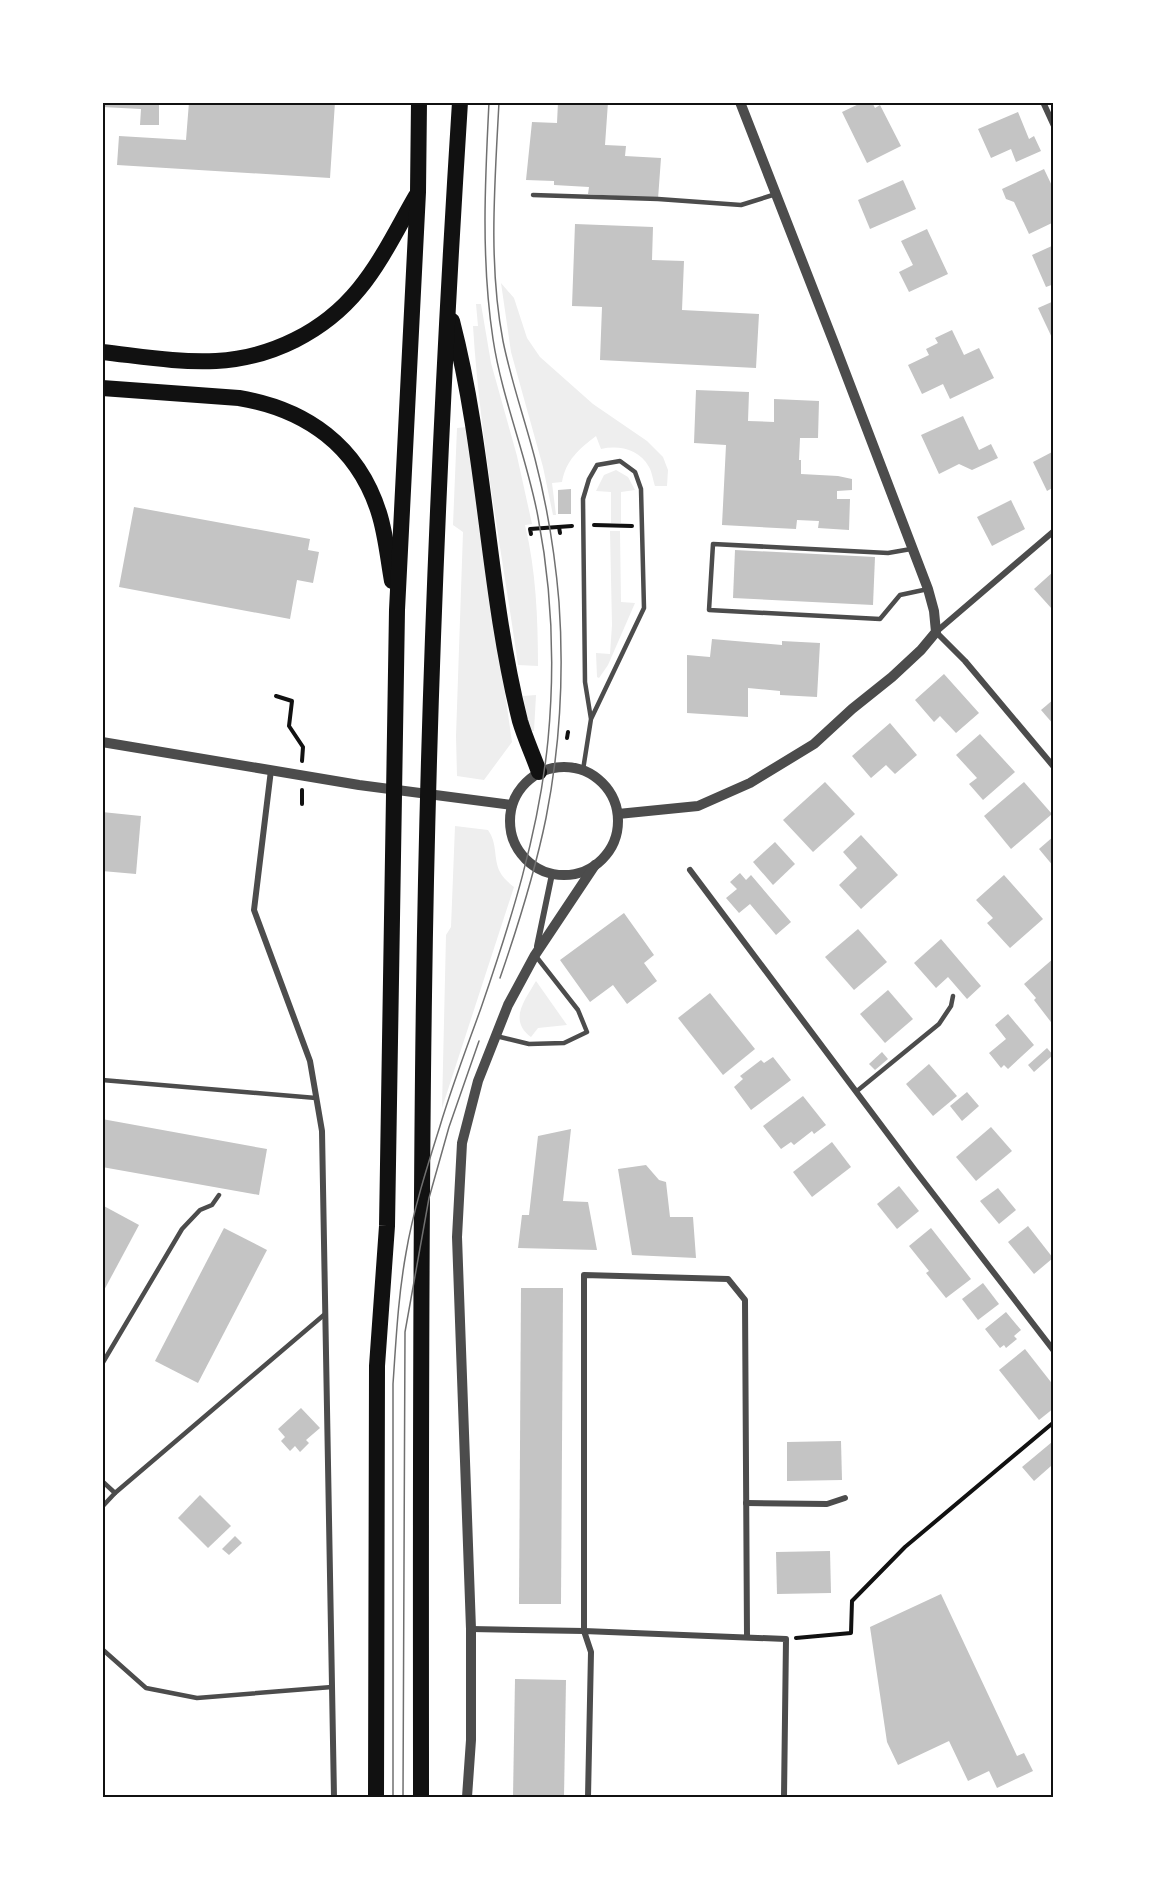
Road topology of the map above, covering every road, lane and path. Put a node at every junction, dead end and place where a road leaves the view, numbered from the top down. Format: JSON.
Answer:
{"nodes":[{"id":1,"x":420,"y":102,"type":"edge"},
{"id":2,"x":460,"y":102,"type":"edge"},
{"id":3,"x":740,"y":102,"type":"edge"},
{"id":4,"x":1043,"y":102,"type":"edge"},
{"id":5,"x":1054,"y":126,"type":"edge"},
{"id":6,"x":418,"y":192,"type":"junction"},
{"id":7,"x":776,"y":194,"type":"junction"},
{"id":8,"x":533,"y":195,"type":"dead end"},
{"id":9,"x":447,"y":303,"type":"junction"},
{"id":10,"x":102,"y":352,"type":"edge"},
{"id":11,"x":102,"y":388,"type":"edge"},
{"id":12,"x":559,"y":527,"type":"dead end"},
{"id":13,"x":1054,"y":531,"type":"edge"},
{"id":14,"x":560,"y":533,"type":"dead end"},
{"id":15,"x":912,"y":549,"type":"junction"},
{"id":16,"x":928,"y":589,"type":"junction"},
{"id":17,"x":397,"y":610,"type":"junction"},
{"id":18,"x":936,"y":632,"type":"junction"},
{"id":19,"x":276,"y":696,"type":"dead end"},
{"id":20,"x":591,"y":719,"type":"junction"},
{"id":21,"x":568,"y":732,"type":"dead end"},
{"id":22,"x":567,"y":738,"type":"dead end"},
{"id":23,"x":104,"y":741,"type":"edge"},
{"id":24,"x":1054,"y":767,"type":"edge"},
{"id":25,"x":271,"y":770,"type":"junction"},
{"id":26,"x":583,"y":770,"type":"junction"},
{"id":27,"x":539,"y":772,"type":"junction"},
{"id":28,"x":301,"y":776,"type":"junction"},
{"id":29,"x":302,"y":804,"type":"dead end"},
{"id":30,"x":512,"y":805,"type":"junction"},
{"id":31,"x":618,"y":814,"type":"junction"},
{"id":32,"x":595,"y":866,"type":"junction"},
{"id":33,"x":690,"y":870,"type":"dead end"},
{"id":34,"x":552,"y":874,"type":"junction"},
{"id":35,"x":535,"y":955,"type":"junction"},
{"id":36,"x":953,"y":996,"type":"dead end"},
{"id":37,"x":496,"y":1036,"type":"junction"},
{"id":38,"x":102,"y":1080,"type":"edge"},
{"id":39,"x":857,"y":1092,"type":"junction"},
{"id":40,"x":316,"y":1098,"type":"junction"},
{"id":41,"x":219,"y":1195,"type":"dead end"},
{"id":42,"x":325,"y":1314,"type":"junction"},
{"id":43,"x":1054,"y":1351,"type":"edge"},
{"id":44,"x":102,"y":1364,"type":"edge"},
{"id":45,"x":1054,"y":1422,"type":"edge"},
{"id":46,"x":102,"y":1481,"type":"edge"},
{"id":47,"x":115,"y":1493,"type":"junction"},
{"id":48,"x":845,"y":1498,"type":"dead end"},
{"id":49,"x":746,"y":1503,"type":"junction"},
{"id":50,"x":102,"y":1508,"type":"edge"},
{"id":51,"x":471,"y":1629,"type":"junction"},
{"id":52,"x":584,"y":1631,"type":"junction"},
{"id":53,"x":747,"y":1636,"type":"junction"},
{"id":54,"x":786,"y":1639,"type":"junction"},
{"id":55,"x":102,"y":1649,"type":"edge"},
{"id":56,"x":332,"y":1687,"type":"junction"},
{"id":57,"x":334,"y":1797,"type":"edge"},
{"id":58,"x":376,"y":1797,"type":"edge"},
{"id":59,"x":421,"y":1797,"type":"edge"},
{"id":60,"x":467,"y":1797,"type":"edge"},
{"id":61,"x":588,"y":1797,"type":"edge"},
{"id":62,"x":784,"y":1797,"type":"edge"}],
"edges":[{"from":1,"to":6,"type":"highway"},
{"from":2,"to":9,"type":"highway"},
{"from":3,"to":7,"type":"street"},
{"from":4,"to":5,"type":"street"},
{"from":6,"to":10,"type":"highway"},
{"from":6,"to":17,"type":"highway"},
{"from":7,"to":8,"type":"lane"},
{"from":7,"to":15,"type":"street"},
{"from":9,"to":27,"type":"highway"},
{"from":9,"to":59,"type":"highway"},
{"from":11,"to":17,"type":"highway"},
{"from":12,"to":14,"type":"path"},
{"from":13,"to":18,"type":"street"},
{"from":15,"to":16,"type":"street"},
{"from":15,"to":16,"type":"lane"},
{"from":16,"to":18,"type":"street"},
{"from":17,"to":58,"type":"highway"},
{"from":18,"to":24,"type":"street"},
{"from":18,"to":31,"type":"street"},
{"from":19,"to":28,"type":"path"},
{"from":20,"to":20,"type":"lane"},
{"from":20,"to":26,"type":"lane"},
{"from":21,"to":22,"type":"path"},
{"from":23,"to":25,"type":"street"},
{"from":25,"to":28,"type":"street"},
{"from":25,"to":40,"type":"street"},
{"from":26,"to":27,"type":"street"},
{"from":26,"to":31,"type":"street"},
{"from":27,"to":30,"type":"street"},
{"from":28,"to":29,"type":"path"},
{"from":28,"to":30,"type":"street"},
{"from":30,"to":34,"type":"street"},
{"from":31,"to":32,"type":"street"},
{"from":32,"to":34,"type":"street"},
{"from":32,"to":35,"type":"street"},
{"from":33,"to":39,"type":"street"},
{"from":34,"to":35,"type":"street"},
{"from":35,"to":37,"type":"street"},
{"from":35,"to":37,"type":"lane"},
{"from":36,"to":39,"type":"lane"},
{"from":37,"to":51,"type":"street"},
{"from":38,"to":40,"type":"lane"},
{"from":39,"to":43,"type":"street"},
{"from":40,"to":42,"type":"street"},
{"from":41,"to":44,"type":"lane"},
{"from":42,"to":47,"type":"lane"},
{"from":42,"to":56,"type":"street"},
{"from":45,"to":54,"type":"path"},
{"from":46,"to":47,"type":"lane"},
{"from":47,"to":50,"type":"lane"},
{"from":48,"to":49,"type":"street"},
{"from":49,"to":52,"type":"street"},
{"from":49,"to":53,"type":"street"},
{"from":51,"to":52,"type":"street"},
{"from":51,"to":60,"type":"street"},
{"from":52,"to":53,"type":"street"},
{"from":52,"to":61,"type":"street"},
{"from":53,"to":54,"type":"street"},
{"from":54,"to":62,"type":"street"},
{"from":55,"to":56,"type":"lane"},
{"from":56,"to":57,"type":"street"}]}
